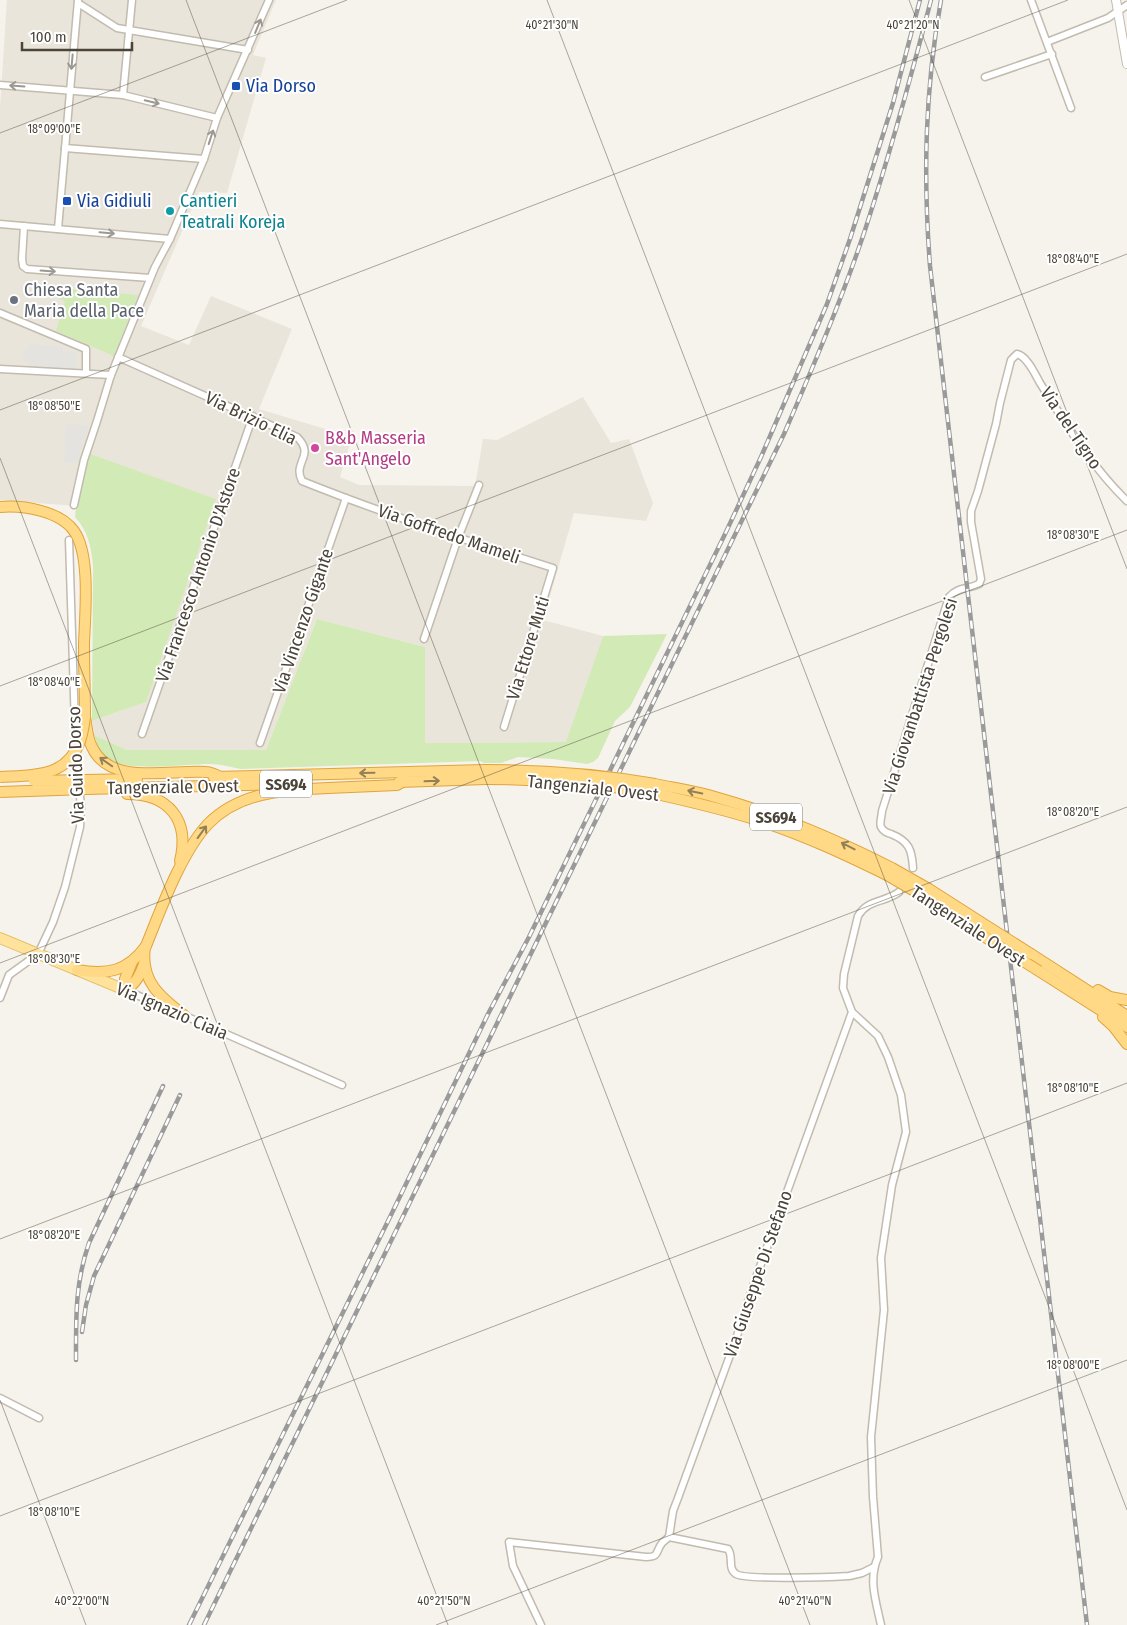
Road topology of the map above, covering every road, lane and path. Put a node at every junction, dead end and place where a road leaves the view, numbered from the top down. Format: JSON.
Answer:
{"nodes":[{"id":1,"x":132,"y":0,"type":"edge"},
{"id":2,"x":269,"y":0,"type":"edge"},
{"id":3,"x":1031,"y":0,"type":"edge"},
{"id":4,"x":1116,"y":0,"type":"edge"},
{"id":5,"x":78,"y":1,"type":"edge"},
{"id":6,"x":1127,"y":5,"type":"edge"},
{"id":7,"x":1118,"y":12,"type":"junction"},
{"id":8,"x":130,"y":29,"type":"junction"},
{"id":9,"x":1047,"y":42,"type":"junction"},
{"id":10,"x":1126,"y":48,"type":"edge"},
{"id":11,"x":248,"y":50,"type":"junction"},
{"id":12,"x":1052,"y":54,"type":"junction"},
{"id":13,"x":1127,"y":64,"type":"edge"},
{"id":14,"x":986,"y":77,"type":"dead end"},
{"id":15,"x":0,"y":85,"type":"edge"},
{"id":16,"x":69,"y":89,"type":"junction"},
{"id":17,"x":123,"y":95,"type":"junction"},
{"id":18,"x":1071,"y":108,"type":"dead end"},
{"id":19,"x":217,"y":118,"type":"junction"},
{"id":20,"x":65,"y":148,"type":"junction"},
{"id":21,"x":204,"y":159,"type":"junction"},
{"id":22,"x":0,"y":224,"type":"edge"},
{"id":23,"x":24,"y":226,"type":"junction"},
{"id":24,"x":58,"y":228,"type":"junction"},
{"id":25,"x":170,"y":238,"type":"junction"},
{"id":26,"x":150,"y":278,"type":"junction"},
{"id":27,"x":0,"y":313,"type":"edge"},
{"id":28,"x":1017,"y":354,"type":"joint"},
{"id":29,"x":118,"y":357,"type":"junction"},
{"id":30,"x":0,"y":369,"type":"edge"},
{"id":31,"x":86,"y":373,"type":"junction"},
{"id":32,"x":111,"y":375,"type":"junction"},
{"id":33,"x":254,"y":416,"type":"junction"},
{"id":34,"x":479,"y":485,"type":"dead end"},
{"id":35,"x":346,"y":498,"type":"junction"},
{"id":36,"x":1127,"y":501,"type":"edge"},
{"id":37,"x":74,"y":505,"type":"dead end"},
{"id":38,"x":0,"y":507,"type":"edge"},
{"id":39,"x":458,"y":538,"type":"junction"},
{"id":40,"x":69,"y":540,"type":"dead end"},
{"id":41,"x":553,"y":568,"type":"joint"},
{"id":42,"x":424,"y":639,"type":"dead end"},
{"id":43,"x":85,"y":717,"type":"junction"},
{"id":44,"x":504,"y":727,"type":"dead end"},
{"id":45,"x":142,"y":734,"type":"dead end"},
{"id":46,"x":260,"y":743,"type":"dead end"},
{"id":47,"x":486,"y":775,"type":"junction"},
{"id":48,"x":221,"y":777,"type":"junction"},
{"id":49,"x":0,"y":778,"type":"edge"},
{"id":50,"x":404,"y":781,"type":"junction"},
{"id":51,"x":0,"y":782,"type":"edge"},
{"id":52,"x":86,"y":788,"type":"junction"},
{"id":53,"x":0,"y":792,"type":"edge"},
{"id":54,"x":912,"y":868,"type":"dead end"},
{"id":55,"x":177,"y":874,"type":"junction"},
{"id":56,"x":899,"y":892,"type":"dead end"},
{"id":57,"x":926,"y":893,"type":"junction"},
{"id":58,"x":0,"y":938,"type":"edge"},
{"id":59,"x":146,"y":946,"type":"junction"},
{"id":60,"x":38,"y":954,"type":"junction"},
{"id":61,"x":133,"y":960,"type":"junction"},
{"id":62,"x":144,"y":963,"type":"junction"},
{"id":63,"x":1039,"y":966,"type":"junction"},
{"id":64,"x":77,"y":970,"type":"junction"},
{"id":65,"x":1052,"y":980,"type":"junction"},
{"id":66,"x":125,"y":990,"type":"junction"},
{"id":67,"x":0,"y":998,"type":"edge"},
{"id":68,"x":1127,"y":1000,"type":"edge"},
{"id":69,"x":852,"y":1012,"type":"junction"},
{"id":70,"x":185,"y":1016,"type":"junction"},
{"id":71,"x":1127,"y":1016,"type":"edge"},
{"id":72,"x":1127,"y":1027,"type":"edge"},
{"id":73,"x":1127,"y":1044,"type":"edge"},
{"id":74,"x":342,"y":1085,"type":"dead end"},
{"id":75,"x":0,"y":1398,"type":"edge"},
{"id":76,"x":39,"y":1418,"type":"dead end"},
{"id":77,"x":669,"y":1537,"type":"junction"},
{"id":78,"x":874,"y":1566,"type":"junction"},
{"id":79,"x":540,"y":1625,"type":"edge"},
{"id":80,"x":881,"y":1625,"type":"edge"}],
"edges":[{"from":1,"to":8,"type":"street"},
{"from":11,"to":2,"type":"street","one_way":true},
{"from":3,"to":9,"type":"street"},
{"from":4,"to":7,"type":"street"},
{"from":5,"to":8,"type":"street"},
{"from":5,"to":16,"type":"street","one_way":true},
{"from":6,"to":7,"type":"street"},
{"from":7,"to":9,"type":"street"},
{"from":7,"to":10,"type":"street"},
{"from":8,"to":11,"type":"street"},
{"from":8,"to":17,"type":"street"},
{"from":9,"to":12,"type":"street"},
{"from":10,"to":13,"type":"street"},
{"from":11,"to":19,"type":"street"},
{"from":12,"to":14,"type":"street"},
{"from":12,"to":18,"type":"street"},
{"from":16,"to":15,"type":"street","one_way":true},
{"from":16,"to":17,"type":"street"},
{"from":16,"to":20,"type":"street"},
{"from":17,"to":19,"type":"street","one_way":true},
{"from":21,"to":19,"type":"street","one_way":true},
{"from":20,"to":21,"type":"street"},
{"from":20,"to":24,"type":"street"},
{"from":21,"to":25,"type":"street"},
{"from":22,"to":23,"type":"street"},
{"from":23,"to":24,"type":"street"},
{"from":23,"to":26,"type":"street","one_way":true},
{"from":24,"to":25,"type":"street","one_way":true},
{"from":25,"to":26,"type":"street"},
{"from":26,"to":29,"type":"street"},
{"from":27,"to":31,"type":"street"},
{"from":28,"to":36,"type":"street","name":"Via del Tigno"},
{"from":28,"to":54,"type":"street","name":"Via Giovanbattista Pergolesi"},
{"from":29,"to":32,"type":"street"},
{"from":29,"to":33,"type":"street","name":"Via Brizio Elia"},
{"from":30,"to":31,"type":"street"},
{"from":31,"to":32,"type":"street"},
{"from":32,"to":37,"type":"street"},
{"from":33,"to":35,"type":"street","name":"Via Brizio Elia"},
{"from":33,"to":45,"type":"street","name":"Via Francesco Antonio D'Astore"},
{"from":34,"to":39,"type":"street"},
{"from":35,"to":39,"type":"street","name":"Via Goffredo Mameli"},
{"from":35,"to":46,"type":"street","name":"Via Vincenzo Gigante"},
{"from":38,"to":43,"type":"highway"},
{"from":39,"to":41,"type":"street","name":"Via Goffredo Mameli"},
{"from":39,"to":42,"type":"street"},
{"from":40,"to":60,"type":"street","name":"Via Guido Dorso"},
{"from":41,"to":44,"type":"street","name":"Via Ettore Muti"},
{"from":48,"to":43,"type":"highway","one_way":true},
{"from":43,"to":49,"type":"highway","bridge":true},
{"from":47,"to":48,"type":"highway","name":"Tangenziale Ovest","number":"SS694","one_way":true},
{"from":50,"to":47,"type":"highway","name":"Tangenziale Ovest","number":"SS694","one_way":true},
{"from":47,"to":57,"type":"highway","name":"Tangenziale Ovest","number":"SS694","bridge":true},
{"from":48,"to":52,"type":"highway","name":"Tangenziale Ovest","number":"SS694"},
{"from":50,"to":52,"type":"highway","name":"Tangenziale Ovest","number":"SS694"},
{"from":55,"to":50,"type":"highway","one_way":true},
{"from":51,"to":52,"type":"highway","name":"Tangenziale Ovest","number":"SS694","bridge":true},
{"from":52,"to":53,"type":"highway","name":"Tangenziale Ovest","number":"SS694","bridge":true},
{"from":52,"to":55,"type":"highway"},
{"from":55,"to":59,"type":"highway"},
{"from":56,"to":69,"type":"street"},
{"from":57,"to":63,"type":"highway","name":"Tangenziale Ovest","number":"SS694","bridge":true},
{"from":57,"to":63,"type":"highway","name":"Tangenziale Ovest","number":"SS694","bridge":true},
{"from":58,"to":60,"type":"main road","name":"Via Ignazio Ciaia"},
{"from":59,"to":61,"type":"highway"},
{"from":59,"to":62,"type":"highway"},
{"from":60,"to":64,"type":"main road","name":"Via Ignazio Ciaia"},
{"from":60,"to":67,"type":"street"},
{"from":61,"to":64,"type":"highway"},
{"from":61,"to":66,"type":"highway"},
{"from":62,"to":66,"type":"highway"},
{"from":62,"to":70,"type":"highway"},
{"from":63,"to":65,"type":"highway","name":"Tangenziale Ovest","number":"SS694"},
{"from":63,"to":68,"type":"highway"},
{"from":63,"to":71,"type":"highway","name":"Tangenziale Ovest","number":"SS694"},
{"from":64,"to":66,"type":"main road","name":"Via Ignazio Ciaia"},
{"from":65,"to":72,"type":"highway","name":"Tangenziale Ovest","number":"SS694"},
{"from":65,"to":73,"type":"highway"},
{"from":66,"to":70,"type":"street","name":"Via Ignazio Ciaia"},
{"from":69,"to":77,"type":"street","name":"Via Giuseppe Di Stefano"},
{"from":69,"to":78,"type":"street"},
{"from":70,"to":74,"type":"street","name":"Via Ignazio Ciaia"},
{"from":75,"to":76,"type":"street"},
{"from":77,"to":78,"type":"street"},
{"from":77,"to":79,"type":"street"},
{"from":78,"to":80,"type":"street"}]}
